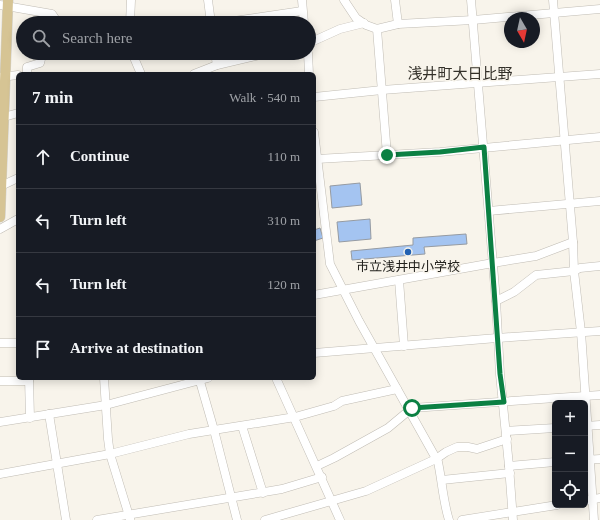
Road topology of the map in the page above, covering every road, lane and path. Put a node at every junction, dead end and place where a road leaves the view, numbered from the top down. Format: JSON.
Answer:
{"nodes":[{"id":1,"x":131,"y":0,"type":"edge"},
{"id":2,"x":208,"y":0,"type":"edge"},
{"id":3,"x":302,"y":0,"type":"edge"},
{"id":4,"x":344,"y":0,"type":"edge"},
{"id":5,"x":395,"y":0,"type":"edge"},
{"id":6,"x":471,"y":0,"type":"edge"},
{"id":7,"x":553,"y":0,"type":"edge"},
{"id":8,"x":5,"y":3,"type":"edge"},
{"id":9,"x":600,"y":9,"type":"edge"},
{"id":10,"x":302,"y":11,"type":"junction"},
{"id":11,"x":554,"y":12,"type":"junction"},
{"id":12,"x":53,"y":16,"type":"edge"},
{"id":13,"x":130,"y":16,"type":"edge"},
{"id":14,"x":210,"y":16,"type":"edge"},
{"id":15,"x":268,"y":16,"type":"edge"},
{"id":16,"x":303,"y":16,"type":"edge"},
{"id":17,"x":473,"y":20,"type":"junction"},
{"id":18,"x":364,"y":23,"type":"junction"},
{"id":19,"x":398,"y":24,"type":"junction"},
{"id":20,"x":377,"y":29,"type":"junction"},
{"id":21,"x":316,"y":40,"type":"edge"},
{"id":22,"x":3,"y":41,"type":"edge"},
{"id":23,"x":41,"y":60,"type":"edge"},
{"id":24,"x":135,"y":60,"type":"edge"},
{"id":25,"x":216,"y":60,"type":"edge"},
{"id":26,"x":238,"y":60,"type":"edge"},
{"id":27,"x":308,"y":60,"type":"edge"},
{"id":28,"x":217,"y":65,"type":"junction"},
{"id":29,"x":27,"y":72,"type":"edge"},
{"id":30,"x":140,"y":72,"type":"edge"},
{"id":31,"x":199,"y":72,"type":"edge"},
{"id":32,"x":309,"y":72,"type":"edge"},
{"id":33,"x":600,"y":74,"type":"edge"},
{"id":34,"x":16,"y":75,"type":"edge"},
{"id":35,"x":3,"y":76,"type":"edge"},
{"id":36,"x":559,"y":77,"type":"junction"},
{"id":37,"x":478,"y":84,"type":"junction"},
{"id":38,"x":382,"y":90,"type":"junction"},
{"id":39,"x":316,"y":97,"type":"edge"},
{"id":40,"x":16,"y":114,"type":"edge"},
{"id":41,"x":4,"y":117,"type":"junction"},
{"id":42,"x":600,"y":137,"type":"edge"},
{"id":43,"x":564,"y":140,"type":"junction"},
{"id":44,"x":1,"y":144,"type":"edge"},
{"id":45,"x":484,"y":147,"type":"junction"},
{"id":46,"x":316,"y":150,"type":"edge"},
{"id":47,"x":387,"y":155,"type":"junction"},
{"id":48,"x":317,"y":159,"type":"junction"},
{"id":49,"x":1,"y":169,"type":"edge"},
{"id":50,"x":16,"y":179,"type":"edge"},
{"id":51,"x":1,"y":186,"type":"junction"},
{"id":52,"x":600,"y":201,"type":"edge"},
{"id":53,"x":570,"y":204,"type":"junction"},
{"id":54,"x":489,"y":210,"type":"junction"},
{"id":55,"x":0,"y":217,"type":"edge"},
{"id":56,"x":16,"y":220,"type":"edge"},
{"id":57,"x":0,"y":229,"type":"edge"},
{"id":58,"x":573,"y":242,"type":"junction"},
{"id":59,"x":493,"y":263,"type":"junction"},
{"id":60,"x":600,"y":266,"type":"edge"},
{"id":61,"x":574,"y":271,"type":"junction"},
{"id":62,"x":399,"y":280,"type":"junction"},
{"id":63,"x":343,"y":290,"type":"junction"},
{"id":64,"x":316,"y":295,"type":"edge"},
{"id":65,"x":496,"y":301,"type":"junction"},
{"id":66,"x":600,"y":331,"type":"edge"},
{"id":67,"x":581,"y":332,"type":"junction"},
{"id":68,"x":497,"y":338,"type":"junction"},
{"id":69,"x":0,"y":343,"type":"edge"},
{"id":70,"x":16,"y":343,"type":"edge"},
{"id":71,"x":404,"y":346,"type":"junction"},
{"id":72,"x":374,"y":348,"type":"junction"},
{"id":73,"x":316,"y":353,"type":"edge"},
{"id":74,"x":16,"y":380,"type":"edge"},
{"id":75,"x":29,"y":380,"type":"edge"},
{"id":76,"x":104,"y":380,"type":"edge"},
{"id":77,"x":195,"y":380,"type":"edge"},
{"id":78,"x":199,"y":380,"type":"edge"},
{"id":79,"x":277,"y":380,"type":"edge"},
{"id":80,"x":1,"y":381,"type":"edge"},
{"id":81,"x":397,"y":389,"type":"junction"},
{"id":82,"x":600,"y":395,"type":"edge"},
{"id":83,"x":586,"y":396,"type":"junction"},
{"id":84,"x":586,"y":400,"type":"edge"},
{"id":85,"x":504,"y":402,"type":"junction"},
{"id":86,"x":106,"y":405,"type":"junction"},
{"id":87,"x":410,"y":411,"type":"junction"},
{"id":88,"x":49,"y":414,"type":"junction"},
{"id":89,"x":295,"y":417,"type":"junction"},
{"id":90,"x":30,"y":418,"type":"junction"},
{"id":91,"x":0,"y":422,"type":"edge"},
{"id":92,"x":600,"y":425,"type":"edge"},
{"id":93,"x":242,"y":426,"type":"junction"},
{"id":94,"x":588,"y":426,"type":"edge"},
{"id":95,"x":552,"y":428,"type":"edge"},
{"id":96,"x":214,"y":430,"type":"junction"},
{"id":97,"x":506,"y":435,"type":"junction"},
{"id":98,"x":110,"y":454,"type":"junction"},
{"id":99,"x":436,"y":459,"type":"junction"},
{"id":100,"x":600,"y":459,"type":"edge"},
{"id":101,"x":588,"y":460,"type":"edge"},
{"id":102,"x":552,"y":463,"type":"edge"},
{"id":103,"x":57,"y":464,"type":"junction"},
{"id":104,"x":317,"y":466,"type":"junction"},
{"id":105,"x":588,"y":468,"type":"edge"},
{"id":106,"x":510,"y":470,"type":"junction"},
{"id":107,"x":0,"y":474,"type":"edge"},
{"id":108,"x":322,"y":477,"type":"junction"},
{"id":109,"x":442,"y":480,"type":"junction"},
{"id":110,"x":263,"y":493,"type":"junction"},
{"id":111,"x":231,"y":498,"type":"junction"},
{"id":112,"x":592,"y":500,"type":"edge"},
{"id":113,"x":332,"y":501,"type":"junction"},
{"id":114,"x":552,"y":506,"type":"edge"},
{"id":115,"x":512,"y":516,"type":"edge"},
{"id":116,"x":130,"y":518,"type":"edge"},
{"id":117,"x":66,"y":520,"type":"edge"},
{"id":118,"x":97,"y":520,"type":"edge"},
{"id":119,"x":237,"y":520,"type":"edge"},
{"id":120,"x":265,"y":520,"type":"edge"},
{"id":121,"x":340,"y":520,"type":"edge"},
{"id":122,"x":449,"y":520,"type":"edge"},
{"id":123,"x":462,"y":520,"type":"edge"},
{"id":124,"x":594,"y":520,"type":"edge"}],
"edges":[{"from":1,"to":13,"type":"street"},
{"from":2,"to":14,"type":"street"},
{"from":3,"to":10,"type":"street"},
{"from":4,"to":18,"type":"street"},
{"from":5,"to":19,"type":"street"},
{"from":6,"to":17,"type":"street"},
{"from":7,"to":11,"type":"street"},
{"from":8,"to":12,"type":"street"},
{"from":8,"to":22,"type":"main road"},
{"from":9,"to":11,"type":"street"},
{"from":10,"to":15,"type":"street"},
{"from":10,"to":16,"type":"street"},
{"from":11,"to":17,"type":"street"},
{"from":11,"to":36,"type":"street"},
{"from":17,"to":19,"type":"street"},
{"from":17,"to":37,"type":"street"},
{"from":18,"to":20,"type":"street"},
{"from":18,"to":21,"type":"street"},
{"from":19,"to":20,"type":"street"},
{"from":20,"to":38,"type":"street"},
{"from":22,"to":35,"type":"main road"},
{"from":23,"to":29,"type":"street"},
{"from":24,"to":30,"type":"street"},
{"from":25,"to":28,"type":"street"},
{"from":26,"to":28,"type":"street"},
{"from":27,"to":32,"type":"street"},
{"from":28,"to":31,"type":"street"},
{"from":33,"to":36,"type":"street"},
{"from":34,"to":35,"type":"street"},
{"from":35,"to":41,"type":"main road"},
{"from":36,"to":37,"type":"street"},
{"from":36,"to":43,"type":"street"},
{"from":37,"to":38,"type":"street"},
{"from":37,"to":45,"type":"street"},
{"from":38,"to":39,"type":"street"},
{"from":38,"to":47,"type":"street"},
{"from":40,"to":41,"type":"street"},
{"from":41,"to":44,"type":"main road"},
{"from":42,"to":43,"type":"street"},
{"from":43,"to":45,"type":"street"},
{"from":43,"to":53,"type":"street"},
{"from":44,"to":49,"type":"main road"},
{"from":45,"to":47,"type":"street"},
{"from":45,"to":54,"type":"street"},
{"from":46,"to":48,"type":"street"},
{"from":47,"to":48,"type":"street"},
{"from":48,"to":63,"type":"street"},
{"from":49,"to":51,"type":"main road"},
{"from":50,"to":51,"type":"street"},
{"from":51,"to":55,"type":"main road"},
{"from":52,"to":53,"type":"street"},
{"from":53,"to":54,"type":"street"},
{"from":53,"to":58,"type":"street"},
{"from":54,"to":59,"type":"street"},
{"from":56,"to":57,"type":"street"},
{"from":58,"to":59,"type":"street"},
{"from":58,"to":61,"type":"street"},
{"from":59,"to":62,"type":"street"},
{"from":59,"to":65,"type":"street"},
{"from":60,"to":61,"type":"street"},
{"from":61,"to":65,"type":"street"},
{"from":61,"to":67,"type":"street"},
{"from":62,"to":63,"type":"street"},
{"from":62,"to":71,"type":"street"},
{"from":63,"to":64,"type":"street"},
{"from":63,"to":72,"type":"street"},
{"from":65,"to":68,"type":"street"},
{"from":66,"to":67,"type":"street"},
{"from":67,"to":68,"type":"street"},
{"from":67,"to":83,"type":"street"},
{"from":68,"to":71,"type":"street"},
{"from":68,"to":85,"type":"street"},
{"from":69,"to":70,"type":"street"},
{"from":71,"to":72,"type":"street"},
{"from":72,"to":73,"type":"street"},
{"from":72,"to":81,"type":"street"},
{"from":74,"to":80,"type":"street"},
{"from":75,"to":90,"type":"street"},
{"from":76,"to":86,"type":"street"},
{"from":77,"to":86,"type":"street"},
{"from":78,"to":96,"type":"street"},
{"from":79,"to":89,"type":"street"},
{"from":81,"to":87,"type":"street"},
{"from":81,"to":89,"type":"street"},
{"from":82,"to":83,"type":"street"},
{"from":83,"to":84,"type":"street"},
{"from":83,"to":85,"type":"street"},
{"from":85,"to":87,"type":"street"},
{"from":85,"to":97,"type":"street"},
{"from":86,"to":88,"type":"street"},
{"from":86,"to":98,"type":"street"},
{"from":87,"to":99,"type":"street"},
{"from":87,"to":104,"type":"street"},
{"from":88,"to":90,"type":"street"},
{"from":88,"to":103,"type":"street"},
{"from":89,"to":93,"type":"street"},
{"from":89,"to":104,"type":"street"},
{"from":90,"to":91,"type":"street"},
{"from":92,"to":94,"type":"street"},
{"from":93,"to":96,"type":"street"},
{"from":93,"to":110,"type":"street"},
{"from":95,"to":97,"type":"street"},
{"from":96,"to":98,"type":"street"},
{"from":96,"to":111,"type":"street"},
{"from":97,"to":99,"type":"street"},
{"from":97,"to":106,"type":"street"},
{"from":98,"to":103,"type":"street"},
{"from":98,"to":116,"type":"street"},
{"from":99,"to":109,"type":"street"},
{"from":99,"to":113,"type":"street"},
{"from":100,"to":101,"type":"street"},
{"from":102,"to":106,"type":"street"},
{"from":103,"to":107,"type":"street"},
{"from":103,"to":117,"type":"street"},
{"from":104,"to":108,"type":"street"},
{"from":105,"to":112,"type":"street"},
{"from":106,"to":109,"type":"street"},
{"from":106,"to":115,"type":"street"},
{"from":108,"to":110,"type":"street"},
{"from":108,"to":113,"type":"street"},
{"from":109,"to":122,"type":"street"},
{"from":110,"to":111,"type":"street"},
{"from":111,"to":116,"type":"street"},
{"from":111,"to":119,"type":"street"},
{"from":112,"to":124,"type":"street"},
{"from":113,"to":120,"type":"street"},
{"from":113,"to":121,"type":"street"},
{"from":114,"to":115,"type":"street"},
{"from":115,"to":123,"type":"street"},
{"from":116,"to":118,"type":"street"}]}
